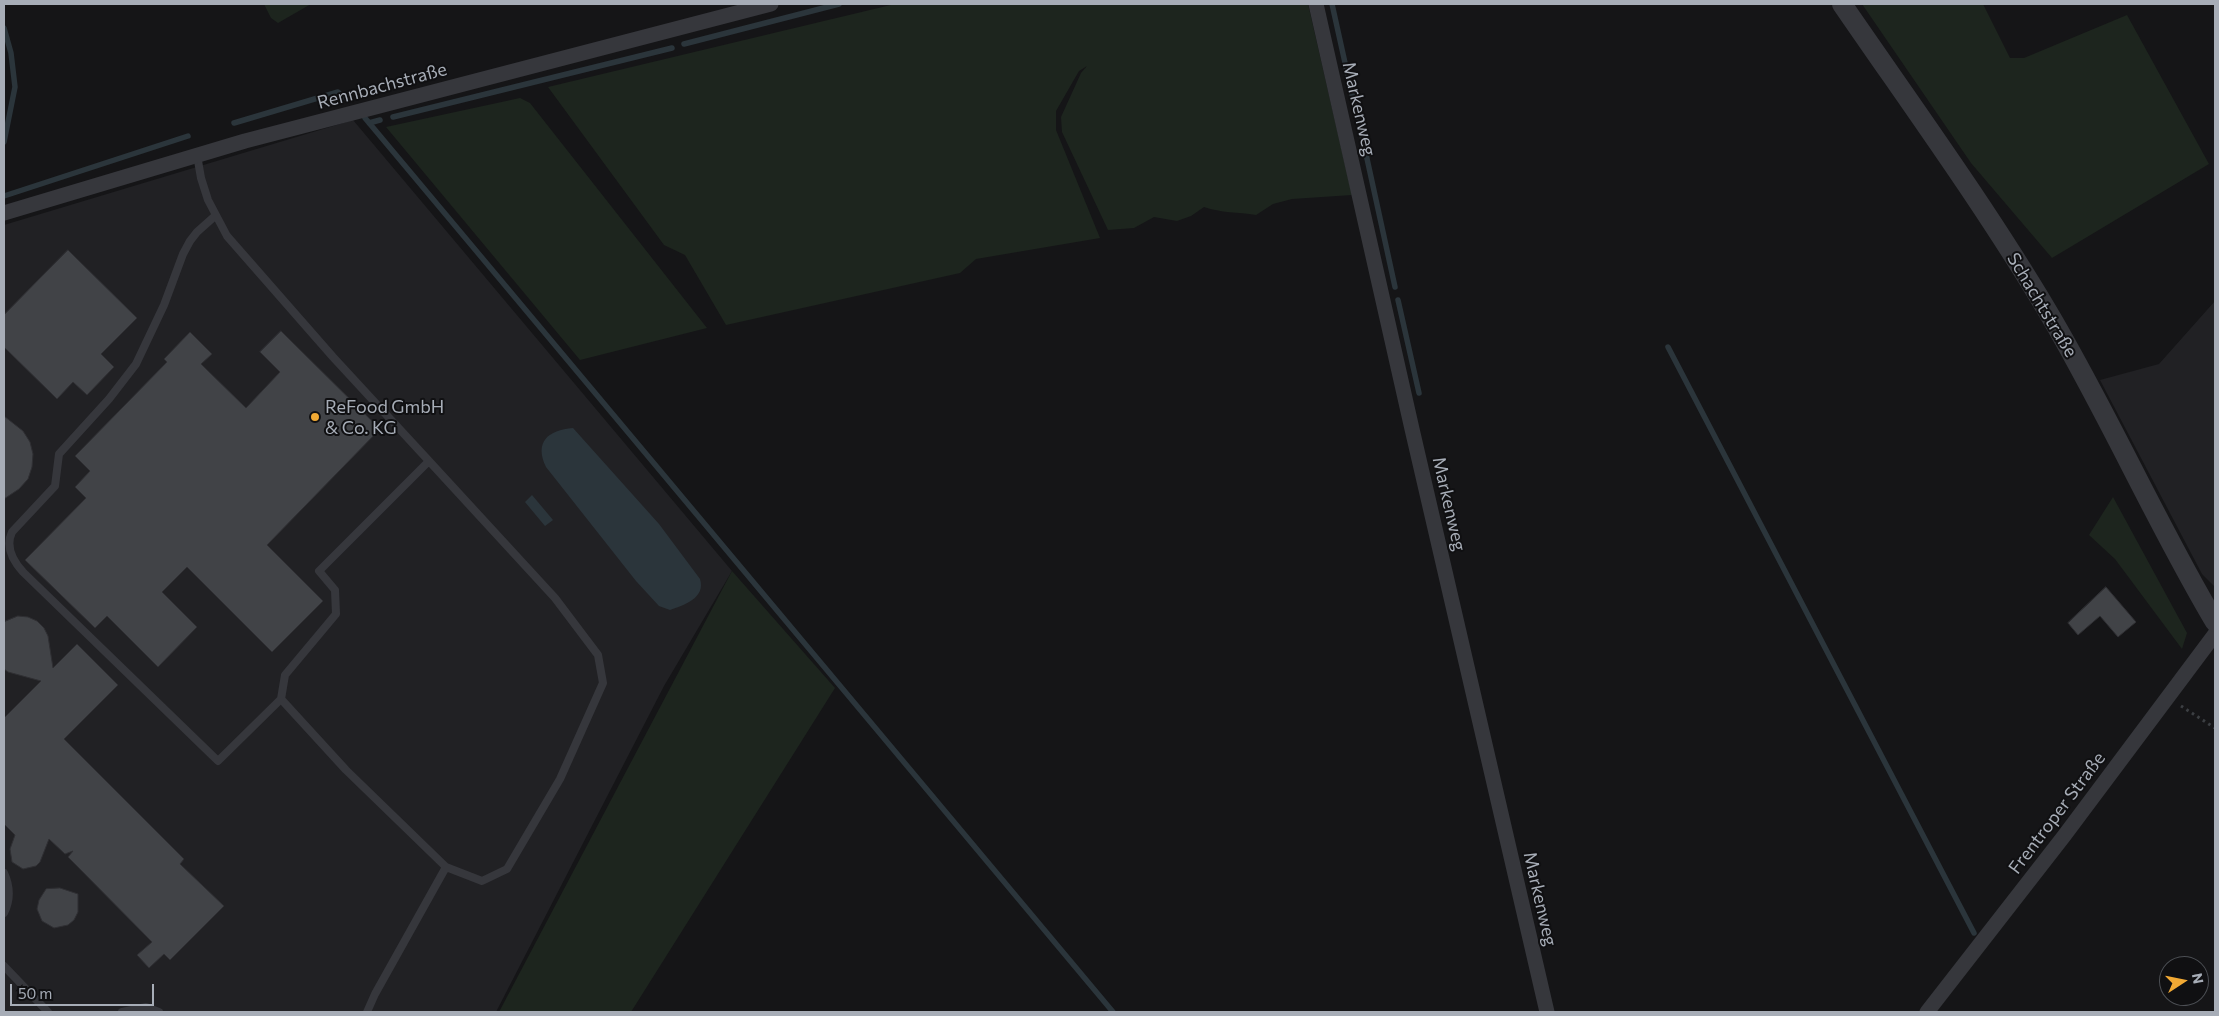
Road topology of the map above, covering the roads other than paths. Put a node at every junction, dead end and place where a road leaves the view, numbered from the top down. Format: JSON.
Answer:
{"nodes":[{"id":1,"x":772,"y":4,"type":"edge"},
{"id":2,"x":1316,"y":4,"type":"edge"},
{"id":3,"x":1842,"y":4,"type":"edge"},
{"id":4,"x":197,"y":155,"type":"junction"},
{"id":5,"x":4,"y":213,"type":"edge"},
{"id":6,"x":215,"y":216,"type":"junction"},
{"id":7,"x":429,"y":461,"type":"junction"},
{"id":8,"x":2215,"y":622,"type":"edge"},
{"id":9,"x":2215,"y":634,"type":"edge"},
{"id":10,"x":282,"y":699,"type":"junction"},
{"id":11,"x":446,"y":867,"type":"junction"},
{"id":12,"x":4,"y":873,"type":"edge"},
{"id":13,"x":4,"y":913,"type":"edge"},
{"id":14,"x":4,"y":966,"type":"edge"},
{"id":15,"x":48,"y":1012,"type":"edge"},
{"id":16,"x":122,"y":1012,"type":"edge"},
{"id":17,"x":159,"y":1012,"type":"edge"},
{"id":18,"x":367,"y":1012,"type":"edge"},
{"id":19,"x":1547,"y":1012,"type":"edge"},
{"id":20,"x":1927,"y":1012,"type":"edge"}],
"edges":[{"from":1,"to":4,"type":"street","name":"Rennbachstraße"},
{"from":2,"to":19,"type":"street","name":"Markenweg"},
{"from":3,"to":8,"type":"street","name":"Schachtstraße"},
{"from":4,"to":5,"type":"street","name":"Rennbachstraße"},
{"from":4,"to":6,"type":"lane"},
{"from":6,"to":7,"type":"lane"},
{"from":6,"to":10,"type":"lane"},
{"from":7,"to":10,"type":"lane"},
{"from":7,"to":11,"type":"lane"},
{"from":9,"to":20,"type":"street","name":"Frentroper Straße"},
{"from":10,"to":11,"type":"lane"},
{"from":11,"to":18,"type":"lane"},
{"from":12,"to":13,"type":"lane"},
{"from":14,"to":15,"type":"lane"},
{"from":16,"to":17,"type":"lane"}]}
